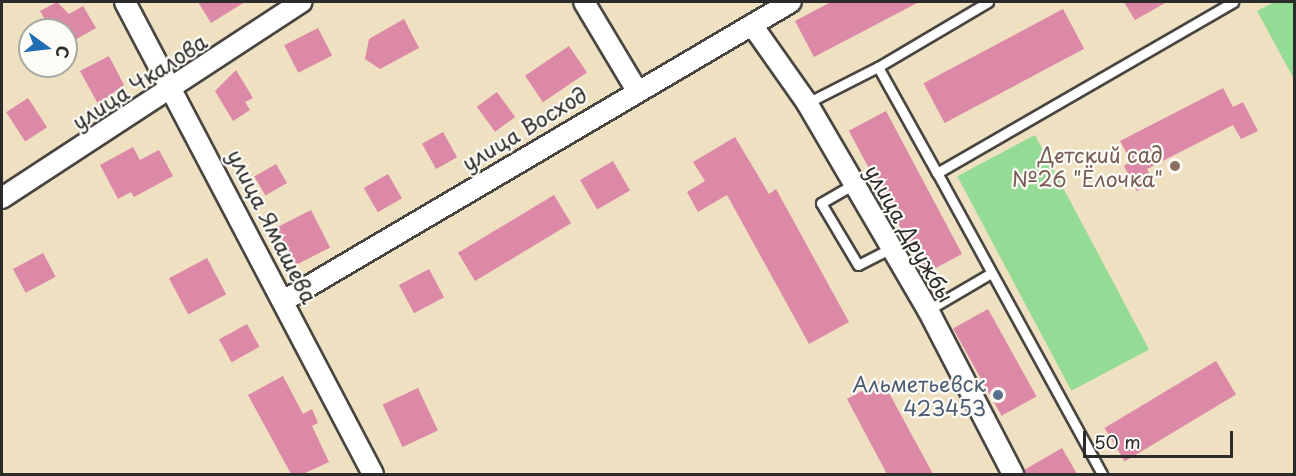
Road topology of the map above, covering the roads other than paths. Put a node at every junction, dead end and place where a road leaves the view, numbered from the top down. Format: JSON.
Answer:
{"nodes":[{"id":1,"x":125,"y":2,"type":"edge"},
{"id":2,"x":302,"y":2,"type":"edge"},
{"id":3,"x":584,"y":2,"type":"edge"},
{"id":4,"x":791,"y":2,"type":"edge"},
{"id":5,"x":988,"y":2,"type":"edge"},
{"id":6,"x":1233,"y":2,"type":"edge"},
{"id":7,"x":752,"y":25,"type":"junction"},
{"id":8,"x":878,"y":67,"type":"junction"},
{"id":9,"x":175,"y":88,"type":"junction"},
{"id":10,"x":636,"y":89,"type":"junction"},
{"id":11,"x":807,"y":103,"type":"junction"},
{"id":12,"x":937,"y":173,"type":"junction"},
{"id":13,"x":854,"y":184,"type":"junction"},
{"id":14,"x":2,"y":198,"type":"edge"},
{"id":15,"x":891,"y":248,"type":"junction"},
{"id":16,"x":991,"y":273,"type":"junction"},
{"id":17,"x":285,"y":300,"type":"junction"},
{"id":18,"x":928,"y":310,"type":"junction"},
{"id":19,"x":372,"y":474,"type":"edge"},
{"id":20,"x":1013,"y":474,"type":"edge"},
{"id":21,"x":1102,"y":474,"type":"edge"}],
"edges":[{"from":1,"to":9,"type":"street","name":"улица Ямашева"},
{"from":2,"to":9,"type":"street","name":"улица Чкалова"},
{"from":3,"to":10,"type":"street"},
{"from":4,"to":7,"type":"street","name":"улица Восход"},
{"from":5,"to":8,"type":"lane"},
{"from":6,"to":12,"type":"lane"},
{"from":7,"to":10,"type":"street","name":"улица Восход"},
{"from":7,"to":11,"type":"street","name":"улица Дружбы"},
{"from":8,"to":11,"type":"lane"},
{"from":8,"to":12,"type":"lane"},
{"from":9,"to":14,"type":"street","name":"улица Чкалова"},
{"from":9,"to":17,"type":"street","name":"улица Ямашева"},
{"from":10,"to":17,"type":"street","name":"улица Восход"},
{"from":11,"to":13,"type":"street","name":"улица Дружбы"},
{"from":12,"to":16,"type":"lane"},
{"from":13,"to":15,"type":"street","name":"улица Дружбы"},
{"from":13,"to":15,"type":"lane"},
{"from":15,"to":18,"type":"street","name":"улица Дружбы"},
{"from":16,"to":18,"type":"lane"},
{"from":16,"to":21,"type":"lane"},
{"from":17,"to":19,"type":"street","name":"улица Ямашева"},
{"from":18,"to":20,"type":"street","name":"улица Дружбы"}]}
